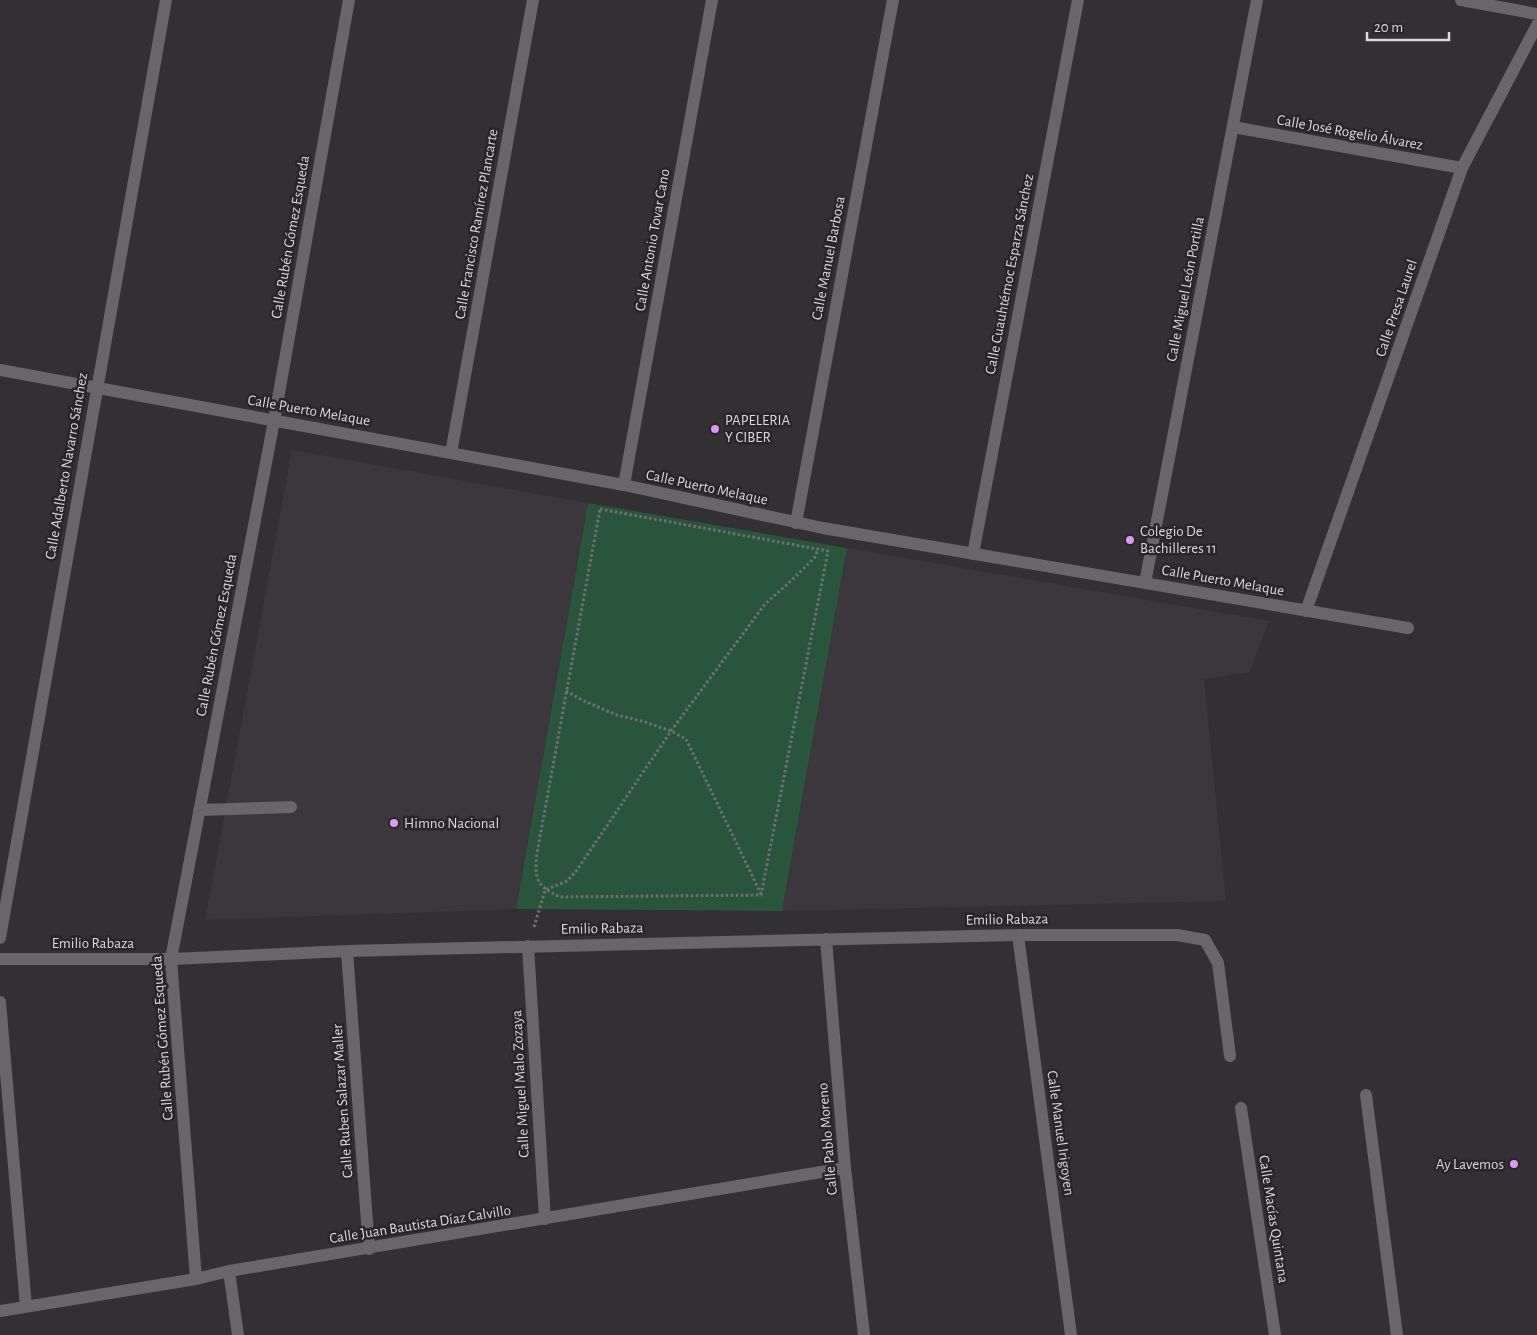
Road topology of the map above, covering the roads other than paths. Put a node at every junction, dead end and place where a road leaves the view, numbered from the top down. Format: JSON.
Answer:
{"nodes":[{"id":1,"x":166,"y":0,"type":"edge"},
{"id":2,"x":349,"y":0,"type":"edge"},
{"id":3,"x":533,"y":0,"type":"edge"},
{"id":4,"x":712,"y":0,"type":"edge"},
{"id":5,"x":893,"y":0,"type":"edge"},
{"id":6,"x":1078,"y":0,"type":"edge"},
{"id":7,"x":1257,"y":0,"type":"edge"},
{"id":8,"x":1462,"y":0,"type":"edge"},
{"id":9,"x":1537,"y":14,"type":"edge"},
{"id":10,"x":1537,"y":25,"type":"edge"},
{"id":11,"x":1233,"y":128,"type":"junction"},
{"id":12,"x":1462,"y":168,"type":"junction"},
{"id":13,"x":0,"y":370,"type":"edge"},
{"id":14,"x":96,"y":387,"type":"junction"},
{"id":15,"x":274,"y":420,"type":"junction"},
{"id":16,"x":451,"y":453,"type":"junction"},
{"id":17,"x":624,"y":485,"type":"junction"},
{"id":18,"x":796,"y":522,"type":"junction"},
{"id":19,"x":973,"y":554,"type":"junction"},
{"id":20,"x":1145,"y":583,"type":"junction"},
{"id":21,"x":1306,"y":611,"type":"junction"},
{"id":22,"x":1408,"y":628,"type":"dead end"},
{"id":23,"x":291,"y":807,"type":"dead end"},
{"id":24,"x":199,"y":810,"type":"junction"},
{"id":25,"x":1018,"y":935,"type":"junction"},
{"id":26,"x":0,"y":938,"type":"edge"},
{"id":27,"x":826,"y":939,"type":"junction"},
{"id":28,"x":528,"y":946,"type":"junction"},
{"id":29,"x":348,"y":951,"type":"junction"},
{"id":30,"x":0,"y":959,"type":"edge"},
{"id":31,"x":171,"y":959,"type":"junction"},
{"id":32,"x":0,"y":1002,"type":"edge"},
{"id":33,"x":1230,"y":1056,"type":"dead end"},
{"id":34,"x":1366,"y":1094,"type":"dead end"},
{"id":35,"x":1241,"y":1108,"type":"dead end"},
{"id":36,"x":845,"y":1168,"type":"junction"},
{"id":37,"x":545,"y":1219,"type":"junction"},
{"id":38,"x":369,"y":1249,"type":"junction"},
{"id":39,"x":229,"y":1271,"type":"junction"},
{"id":40,"x":196,"y":1279,"type":"junction"},
{"id":41,"x":26,"y":1306,"type":"junction"},
{"id":42,"x":0,"y":1311,"type":"edge"},
{"id":43,"x":238,"y":1335,"type":"edge"},
{"id":44,"x":864,"y":1335,"type":"edge"},
{"id":45,"x":1071,"y":1335,"type":"edge"},
{"id":46,"x":1275,"y":1335,"type":"edge"},
{"id":47,"x":1397,"y":1335,"type":"edge"}],
"edges":[{"from":1,"to":14,"type":"street","name":"Calle Adalberto Navarro Sánchez"},
{"from":2,"to":15,"type":"street","name":"Calle Rubén Gómez Esqueda"},
{"from":3,"to":16,"type":"street","name":"Calle Francisco Ramírez Plancarte"},
{"from":4,"to":17,"type":"street","name":"Calle Antonio Tovar Cano"},
{"from":5,"to":18,"type":"street","name":"Calle Manuel Barbosa"},
{"from":6,"to":19,"type":"street","name":"Calle Cuauhtémoc Esparza Sánchez"},
{"from":7,"to":11,"type":"street","name":"Calle Miguel León Portilla"},
{"from":8,"to":9,"type":"street"},
{"from":10,"to":12,"type":"street","name":"Calle Presa Laurel"},
{"from":11,"to":12,"type":"street","name":"Calle José Rogelio Álvarez"},
{"from":11,"to":20,"type":"street","name":"Calle Miguel León Portilla"},
{"from":12,"to":21,"type":"street","name":"Calle Presa Laurel"},
{"from":13,"to":14,"type":"street","name":"Calle Puerto Melaque"},
{"from":14,"to":15,"type":"street","name":"Calle Puerto Melaque"},
{"from":14,"to":26,"type":"street","name":"Calle Adalberto Navarro Sánchez"},
{"from":15,"to":16,"type":"street","name":"Calle Puerto Melaque"},
{"from":15,"to":24,"type":"street","name":"Calle Rubén Gómez Esqueda"},
{"from":16,"to":17,"type":"street","name":"Calle Puerto Melaque"},
{"from":17,"to":18,"type":"street","name":"Calle Puerto Melaque"},
{"from":18,"to":19,"type":"street","name":"Calle Puerto Melaque"},
{"from":19,"to":20,"type":"street","name":"Calle Puerto Melaque"},
{"from":20,"to":21,"type":"street","name":"Calle Puerto Melaque"},
{"from":21,"to":22,"type":"street","name":"Calle Puerto Melaque"},
{"from":23,"to":24,"type":"street"},
{"from":24,"to":31,"type":"street","name":"Calle Rubén Gómez Esqueda"},
{"from":25,"to":27,"type":"street","name":"Emilio Rabaza"},
{"from":25,"to":33,"type":"street","name":"Emilio Rabaza"},
{"from":25,"to":45,"type":"street","name":"Calle Manuel Irigoyen"},
{"from":27,"to":28,"type":"street","name":"Emilio Rabaza"},
{"from":27,"to":36,"type":"street","name":"Calle Pablo Moreno"},
{"from":28,"to":29,"type":"street","name":"Emilio Rabaza"},
{"from":28,"to":37,"type":"street","name":"Calle Miguel Malo Zozaya"},
{"from":29,"to":31,"type":"street","name":"Emilio Rabaza"},
{"from":29,"to":38,"type":"street","name":"Calle Ruben Salazar Maller"},
{"from":30,"to":31,"type":"street","name":"Emilio Rabaza"},
{"from":31,"to":40,"type":"street","name":"Calle Rubén Gómez Esqueda"},
{"from":32,"to":41,"type":"street"},
{"from":34,"to":47,"type":"street"},
{"from":35,"to":46,"type":"street","name":"Calle Macías Quintana"},
{"from":36,"to":37,"type":"street","name":"Calle Juan Bautista Díaz Calvillo"},
{"from":36,"to":44,"type":"street","name":"Calle Pablo Moreno"},
{"from":37,"to":38,"type":"street","name":"Calle Juan Bautista Díaz Calvillo"},
{"from":38,"to":39,"type":"street","name":"Calle Juan Bautista Díaz Calvillo"},
{"from":39,"to":40,"type":"street","name":"Calle Juan Bautista Díaz Calvillo"},
{"from":39,"to":43,"type":"street"},
{"from":40,"to":41,"type":"street","name":"Calle Juan Bautista Díaz Calvillo"},
{"from":41,"to":42,"type":"street","name":"Calle Juan Bautista Díaz Calvillo"}]}
